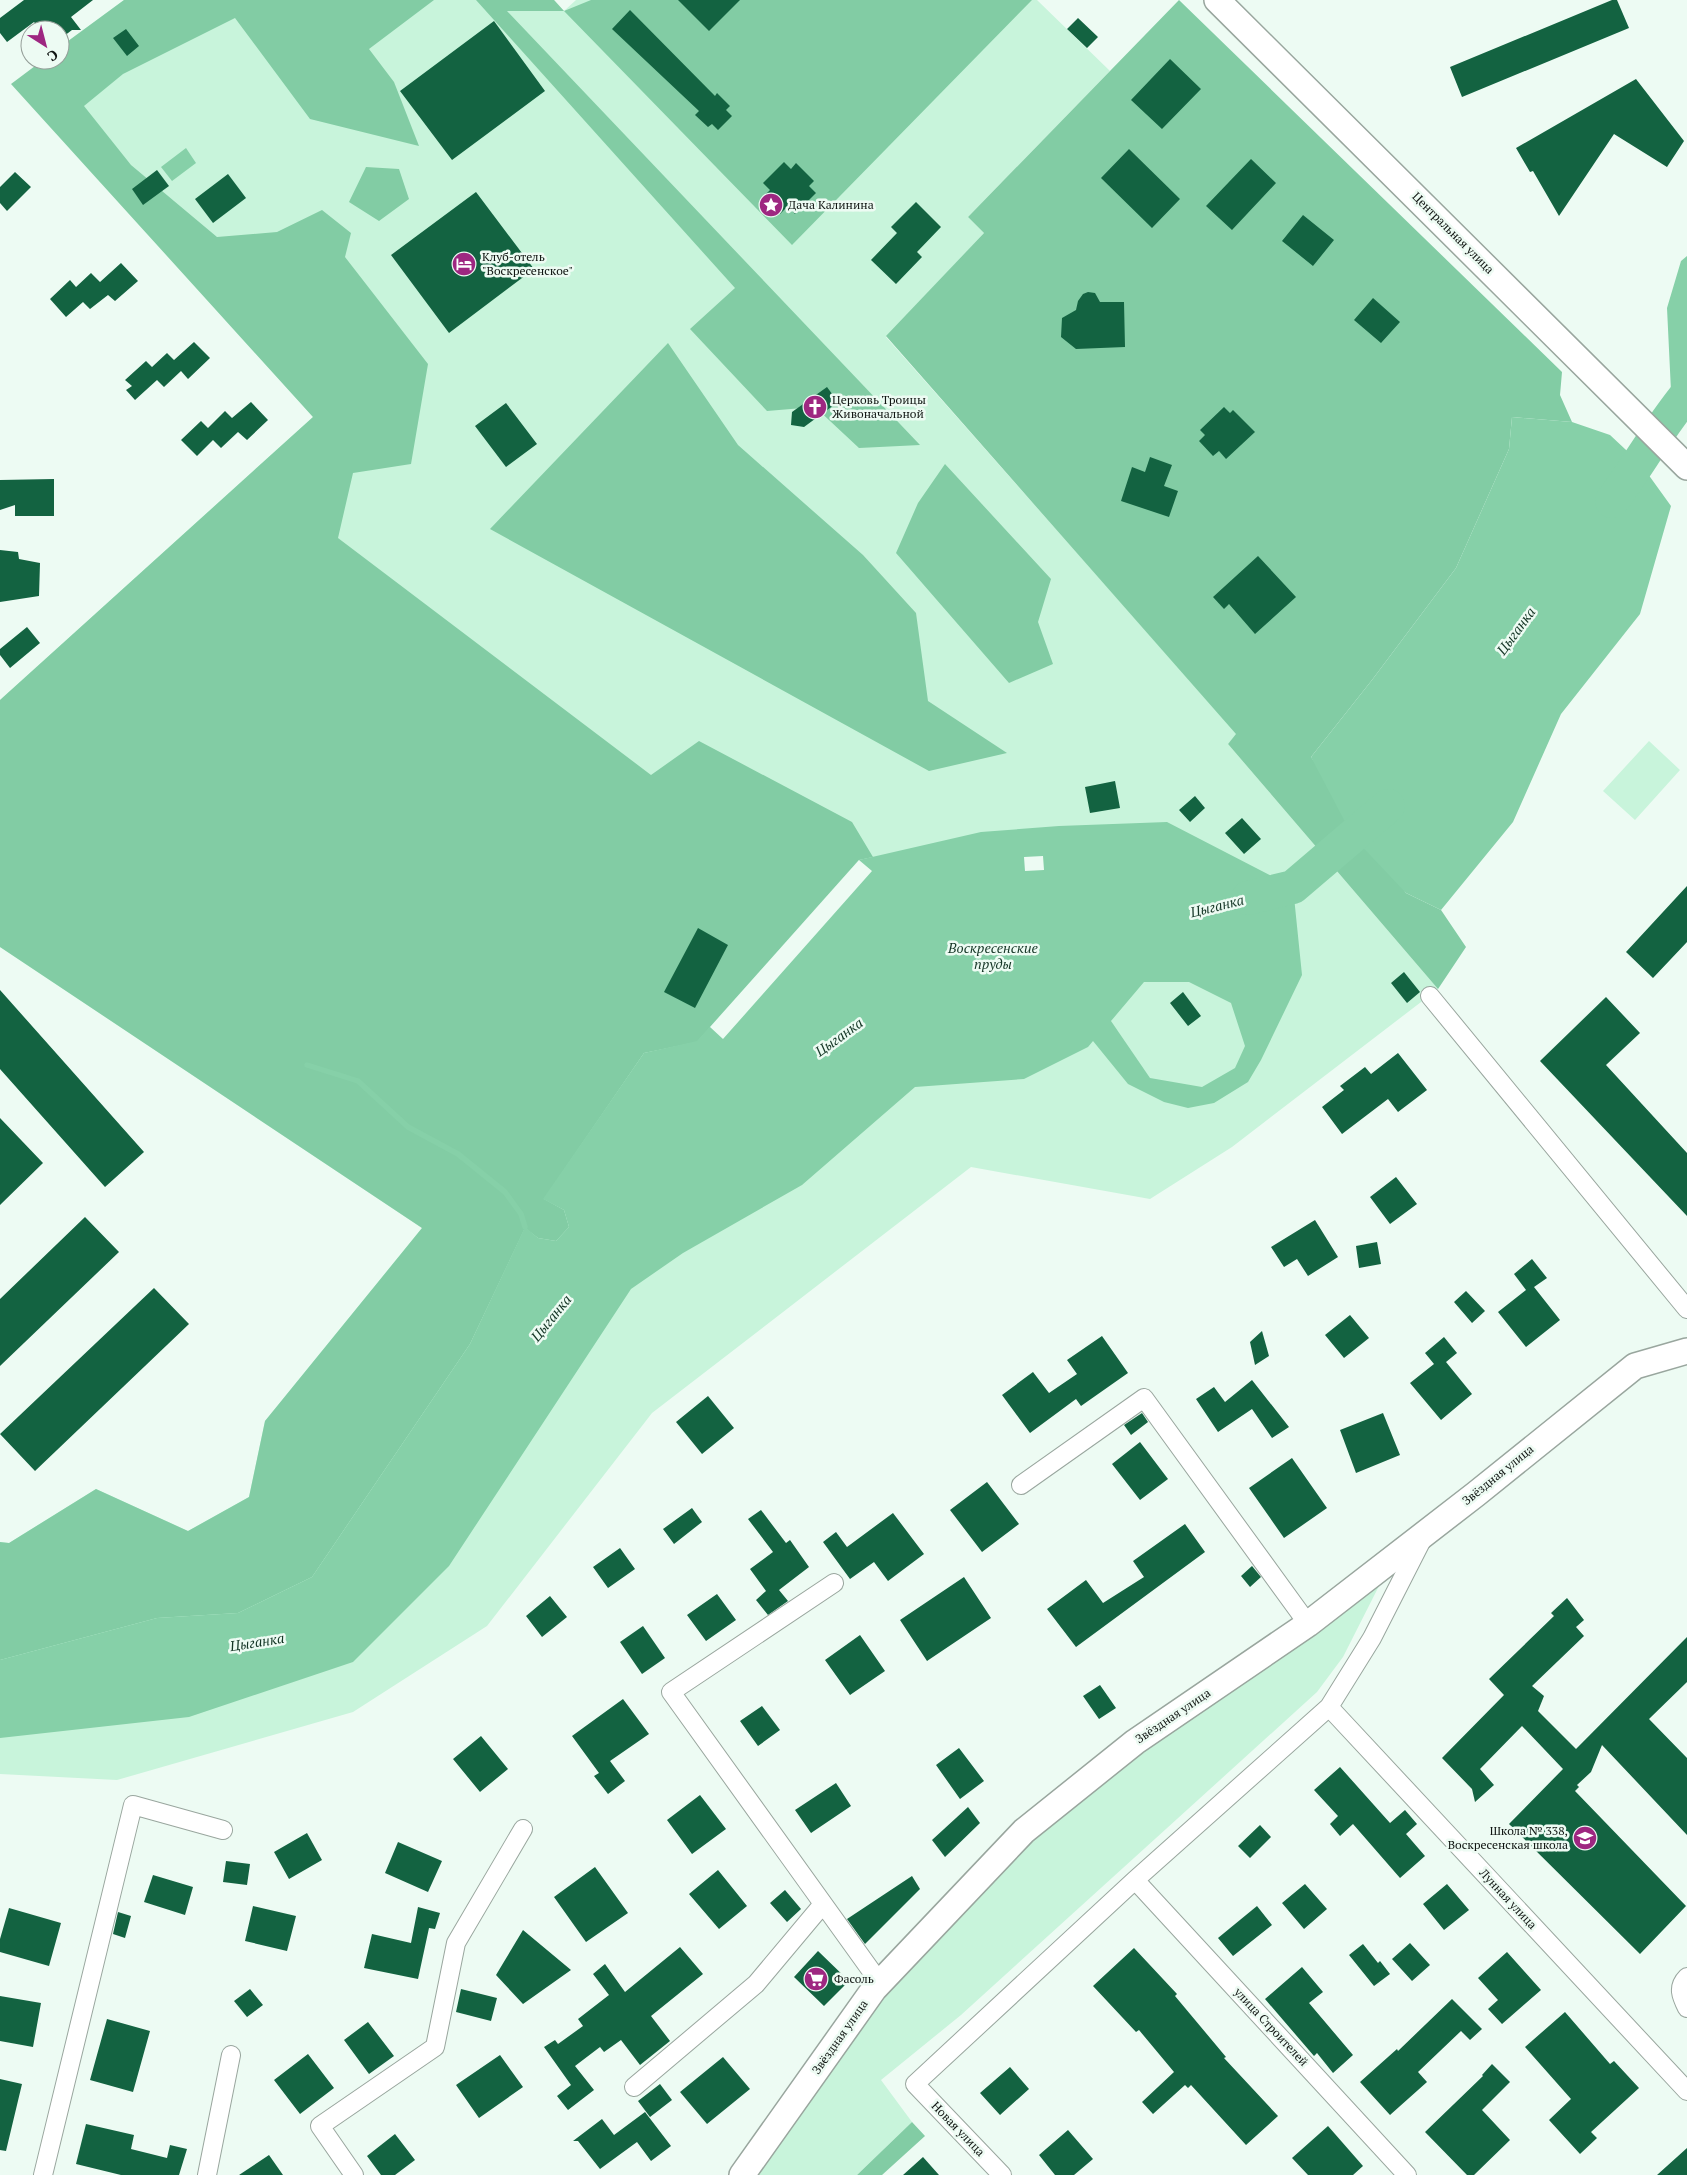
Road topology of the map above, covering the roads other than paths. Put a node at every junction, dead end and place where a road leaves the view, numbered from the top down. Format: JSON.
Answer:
{"nodes":[{"id":1,"x":1217,"y":0,"type":"edge"},
{"id":2,"x":1687,"y":467,"type":"edge"},
{"id":3,"x":1430,"y":996,"type":"dead end"},
{"id":4,"x":1687,"y":1309,"type":"edge"},
{"id":5,"x":1687,"y":1351,"type":"edge"},
{"id":6,"x":1021,"y":1485,"type":"dead end"},
{"id":7,"x":1425,"y":1533,"type":"junction"},
{"id":8,"x":834,"y":1582,"type":"dead end"},
{"id":9,"x":1308,"y":1624,"type":"junction"},
{"id":10,"x":1329,"y":1706,"type":"junction"},
{"id":11,"x":523,"y":1829,"type":"dead end"},
{"id":12,"x":223,"y":1830,"type":"dead end"},
{"id":13,"x":1135,"y":1880,"type":"junction"},
{"id":14,"x":823,"y":1904,"type":"junction"},
{"id":15,"x":1687,"y":1977,"type":"edge"},
{"id":16,"x":880,"y":1983,"type":"junction"},
{"id":17,"x":1687,"y":2008,"type":"edge"},
{"id":18,"x":231,"y":2056,"type":"dead end"},
{"id":19,"x":634,"y":2087,"type":"dead end"},
{"id":20,"x":1687,"y":2091,"type":"edge"},
{"id":21,"x":43,"y":2175,"type":"edge"},
{"id":22,"x":206,"y":2175,"type":"edge"},
{"id":23,"x":354,"y":2175,"type":"edge"},
{"id":24,"x":742,"y":2175,"type":"edge"},
{"id":25,"x":1002,"y":2175,"type":"edge"},
{"id":26,"x":1407,"y":2175,"type":"edge"}],
"edges":[{"from":1,"to":2,"type":"street","name":"Центральная улица"},
{"from":3,"to":4,"type":"street"},
{"from":5,"to":7,"type":"street","name":"Звёздная улица"},
{"from":6,"to":9,"type":"street"},
{"from":7,"to":9,"type":"street","name":"Звёздная улица"},
{"from":7,"to":10,"type":"street"},
{"from":8,"to":14,"type":"street"},
{"from":9,"to":16,"type":"street","name":"Звёздная улица"},
{"from":10,"to":13,"type":"street"},
{"from":10,"to":20,"type":"street","name":"Лунная улица"},
{"from":11,"to":23,"type":"street"},
{"from":12,"to":21,"type":"street"},
{"from":13,"to":25,"type":"street","name":"Новая улица"},
{"from":13,"to":26,"type":"street","name":"улица Строителей"},
{"from":14,"to":16,"type":"street"},
{"from":14,"to":19,"type":"street"},
{"from":15,"to":17,"type":"street"},
{"from":16,"to":24,"type":"street","name":"Звёздная улица"},
{"from":18,"to":22,"type":"street"}]}
